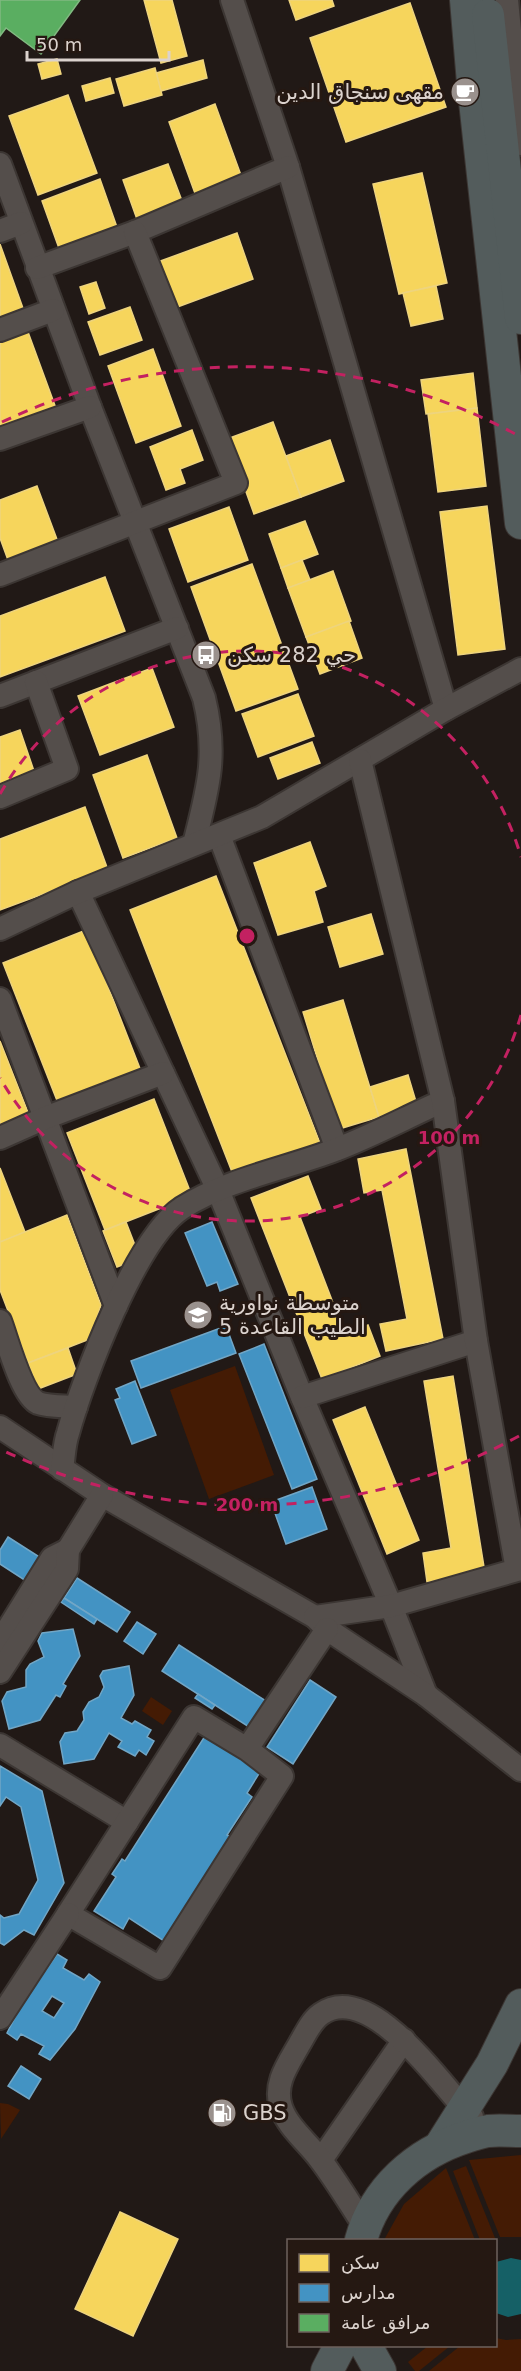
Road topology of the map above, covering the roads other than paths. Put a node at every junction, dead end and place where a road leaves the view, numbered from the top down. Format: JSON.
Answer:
{"nodes":[{"id":1,"x":232,"y":0,"type":"edge"},
{"id":2,"x":466,"y":0,"type":"edge"},
{"id":3,"x":487,"y":0,"type":"edge"},
{"id":4,"x":507,"y":0,"type":"edge"},
{"id":5,"x":521,"y":144,"type":"edge"},
{"id":6,"x":0,"y":164,"type":"edge"},
{"id":7,"x":288,"y":167,"type":"junction"},
{"id":8,"x":21,"y":223,"type":"junction"},
{"id":9,"x":0,"y":231,"type":"edge"},
{"id":10,"x":135,"y":231,"type":"junction"},
{"id":11,"x":37,"y":268,"type":"junction"},
{"id":12,"x":53,"y":310,"type":"junction"},
{"id":13,"x":521,"y":318,"type":"edge"},
{"id":14,"x":0,"y":330,"type":"edge"},
{"id":15,"x":90,"y":407,"type":"junction"},
{"id":16,"x":0,"y":439,"type":"edge"},
{"id":17,"x":135,"y":522,"type":"junction"},
{"id":18,"x":521,"y":523,"type":"edge"},
{"id":19,"x":0,"y":575,"type":"edge"},
{"id":20,"x":177,"y":628,"type":"junction"},
{"id":21,"x":521,"y":669,"type":"edge"},
{"id":22,"x":36,"y":682,"type":"junction"},
{"id":23,"x":0,"y":696,"type":"edge"},
{"id":24,"x":446,"y":709,"type":"junction"},
{"id":25,"x":360,"y":760,"type":"junction"},
{"id":26,"x":0,"y":797,"type":"edge"},
{"id":27,"x":219,"y":835,"type":"junction"},
{"id":28,"x":194,"y":844,"type":"junction"},
{"id":29,"x":78,"y":892,"type":"junction"},
{"id":30,"x":0,"y":928,"type":"edge"},
{"id":31,"x":0,"y":999,"type":"edge"},
{"id":32,"x":163,"y":1073,"type":"junction"},
{"id":33,"x":443,"y":1101,"type":"junction"},
{"id":34,"x":45,"y":1118,"type":"junction"},
{"id":35,"x":0,"y":1138,"type":"edge"},
{"id":36,"x":337,"y":1149,"type":"junction"},
{"id":37,"x":218,"y":1191,"type":"junction"},
{"id":38,"x":116,"y":1306,"type":"junction"},
{"id":39,"x":0,"y":1321,"type":"edge"},
{"id":40,"x":477,"y":1341,"type":"junction"},
{"id":41,"x":302,"y":1397,"type":"junction"},
{"id":42,"x":76,"y":1407,"type":"junction"},
{"id":43,"x":0,"y":1427,"type":"edge"},
{"id":44,"x":62,"y":1469,"type":"junction"},
{"id":45,"x":102,"y":1495,"type":"junction"},
{"id":46,"x":68,"y":1550,"type":"junction"},
{"id":47,"x":391,"y":1606,"type":"junction"},
{"id":48,"x":321,"y":1623,"type":"junction"},
{"id":49,"x":0,"y":1642,"type":"edge"},
{"id":50,"x":0,"y":1672,"type":"edge"},
{"id":51,"x":426,"y":1695,"type":"junction"},
{"id":52,"x":0,"y":1745,"type":"edge"},
{"id":53,"x":247,"y":1749,"type":"junction"},
{"id":54,"x":521,"y":1770,"type":"edge"},
{"id":55,"x":127,"y":1822,"type":"junction"},
{"id":56,"x":69,"y":1914,"type":"junction"},
{"id":57,"x":521,"y":2006,"type":"edge"},
{"id":58,"x":0,"y":2018,"type":"edge"},
{"id":59,"x":404,"y":2040,"type":"junction"},
{"id":60,"x":476,"y":2120,"type":"junction"},
{"id":61,"x":521,"y":2131,"type":"edge"},
{"id":62,"x":321,"y":2160,"type":"junction"},
{"id":63,"x":363,"y":2234,"type":"edge"},
{"id":64,"x":339,"y":2347,"type":"edge"},
{"id":65,"x":367,"y":2347,"type":"edge"},
{"id":66,"x":327,"y":2371,"type":"edge"},
{"id":67,"x":380,"y":2371,"type":"edge"}],
"edges":[{"from":1,"to":7,"type":"street"},
{"from":2,"to":18,"type":"highway"},
{"from":3,"to":13,"type":"highway"},
{"from":4,"to":5,"type":"street"},
{"from":6,"to":8,"type":"street"},
{"from":7,"to":10,"type":"street"},
{"from":7,"to":24,"type":"street"},
{"from":8,"to":9,"type":"street"},
{"from":8,"to":11,"type":"street"},
{"from":10,"to":11,"type":"street"},
{"from":10,"to":17,"type":"street"},
{"from":11,"to":12,"type":"street"},
{"from":12,"to":14,"type":"street"},
{"from":12,"to":15,"type":"street"},
{"from":15,"to":16,"type":"street"},
{"from":15,"to":17,"type":"street"},
{"from":17,"to":19,"type":"street"},
{"from":17,"to":20,"type":"street"},
{"from":20,"to":22,"type":"street"},
{"from":20,"to":28,"type":"street"},
{"from":21,"to":24,"type":"street"},
{"from":22,"to":23,"type":"street"},
{"from":22,"to":26,"type":"street"},
{"from":24,"to":25,"type":"street"},
{"from":25,"to":27,"type":"street"},
{"from":25,"to":33,"type":"street"},
{"from":27,"to":28,"type":"street"},
{"from":27,"to":36,"type":"street"},
{"from":28,"to":29,"type":"street"},
{"from":29,"to":30,"type":"street"},
{"from":29,"to":32,"type":"street"},
{"from":31,"to":34,"type":"street"},
{"from":32,"to":34,"type":"street"},
{"from":32,"to":37,"type":"street"},
{"from":33,"to":36,"type":"street"},
{"from":33,"to":40,"type":"street"},
{"from":34,"to":35,"type":"street"},
{"from":34,"to":38,"type":"street"},
{"from":36,"to":37,"type":"street"},
{"from":37,"to":38,"type":"street"},
{"from":37,"to":41,"type":"street"},
{"from":38,"to":42,"type":"street"},
{"from":39,"to":42,"type":"street"},
{"from":40,"to":41,"type":"street"},
{"from":40,"to":47,"type":"street"},
{"from":41,"to":47,"type":"street"},
{"from":42,"to":44,"type":"street"},
{"from":43,"to":44,"type":"street"},
{"from":44,"to":45,"type":"street"},
{"from":45,"to":46,"type":"street"},
{"from":45,"to":48,"type":"street"},
{"from":46,"to":49,"type":"street"},
{"from":46,"to":50,"type":"street"},
{"from":47,"to":48,"type":"street"},
{"from":47,"to":51,"type":"street"},
{"from":48,"to":51,"type":"street"},
{"from":48,"to":53,"type":"street"},
{"from":51,"to":54,"type":"street"},
{"from":52,"to":55,"type":"street"},
{"from":53,"to":55,"type":"street"},
{"from":53,"to":56,"type":"street"},
{"from":55,"to":56,"type":"street"},
{"from":56,"to":58,"type":"street"},
{"from":57,"to":60,"type":"highway"},
{"from":59,"to":60,"type":"street"},
{"from":59,"to":62,"type":"street"},
{"from":59,"to":62,"type":"street"},
{"from":60,"to":61,"type":"highway"},
{"from":60,"to":63,"type":"highway"},
{"from":62,"to":63,"type":"street"},
{"from":64,"to":66,"type":"highway"},
{"from":65,"to":67,"type":"highway"}]}
